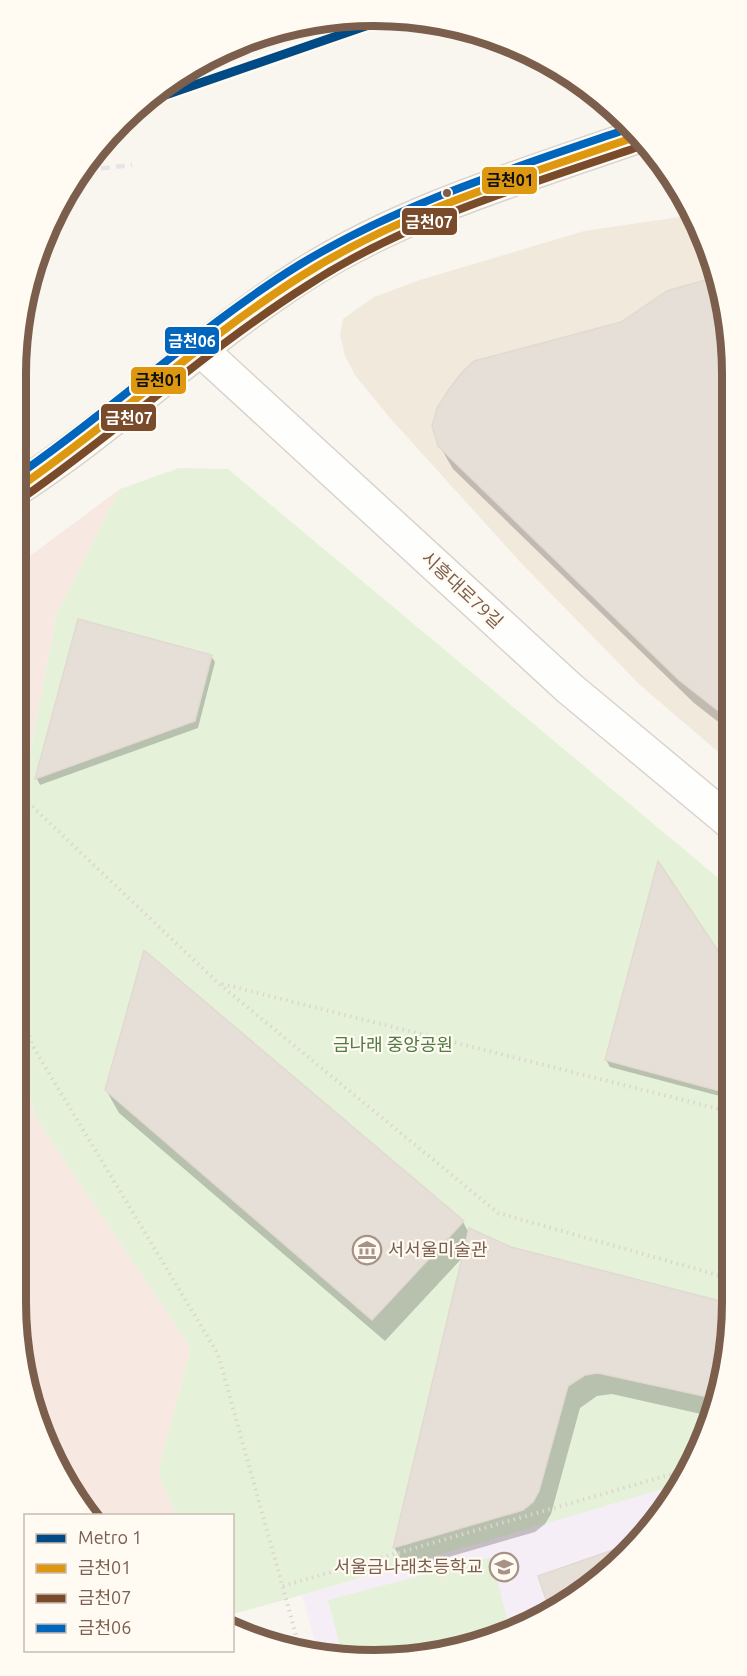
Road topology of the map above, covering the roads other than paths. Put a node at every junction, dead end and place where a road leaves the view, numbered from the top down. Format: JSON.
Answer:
{"nodes":[{"id":1,"x":630,"y":139,"type":"edge"},
{"id":2,"x":200,"y":349,"type":"junction"},
{"id":3,"x":26,"y":483,"type":"edge"},
{"id":4,"x":722,"y":815,"type":"edge"}],
"edges":[{"from":1,"to":2,"type":"street"},
{"from":2,"to":3,"type":"street"},
{"from":2,"to":4,"type":"street","name":"시흥대로79길"}]}
